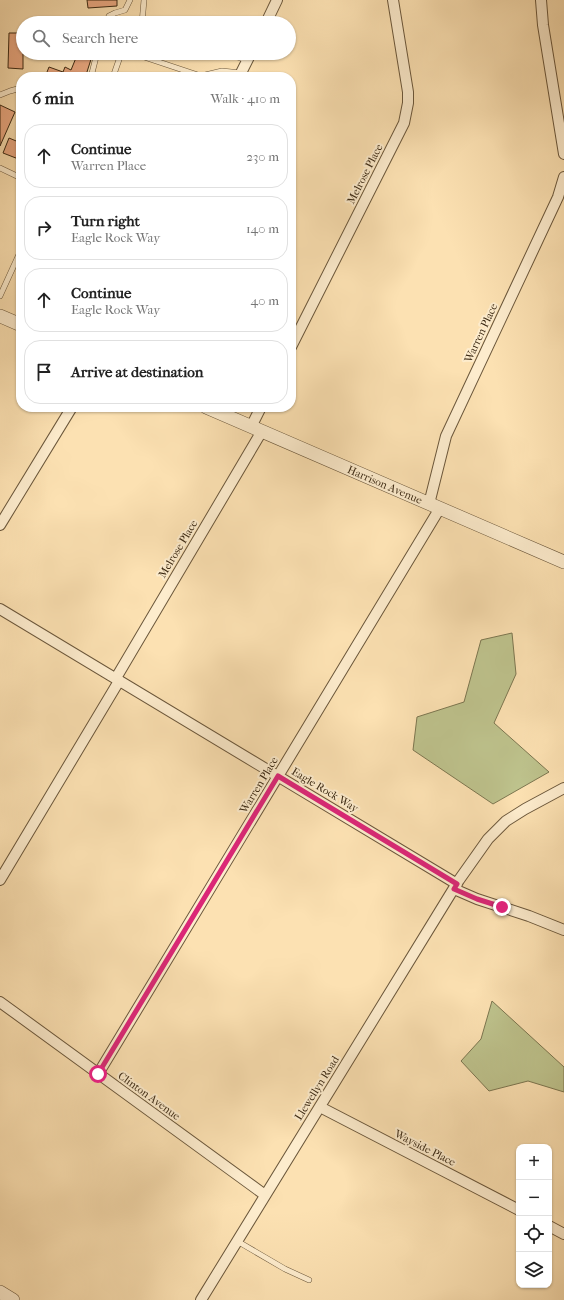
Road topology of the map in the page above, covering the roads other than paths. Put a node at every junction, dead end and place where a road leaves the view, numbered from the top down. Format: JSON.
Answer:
{"nodes":[{"id":1,"x":130,"y":0,"type":"edge"},
{"id":2,"x":144,"y":0,"type":"edge"},
{"id":3,"x":277,"y":0,"type":"edge"},
{"id":4,"x":393,"y":0,"type":"edge"},
{"id":5,"x":541,"y":0,"type":"edge"},
{"id":6,"x":109,"y":16,"type":"edge"},
{"id":7,"x":143,"y":16,"type":"edge"},
{"id":8,"x":269,"y":16,"type":"edge"},
{"id":9,"x":95,"y":60,"type":"edge"},
{"id":10,"x":120,"y":60,"type":"edge"},
{"id":11,"x":153,"y":60,"type":"edge"},
{"id":12,"x":248,"y":60,"type":"edge"},
{"id":13,"x":92,"y":72,"type":"edge"},
{"id":14,"x":115,"y":72,"type":"edge"},
{"id":15,"x":189,"y":72,"type":"edge"},
{"id":16,"x":242,"y":72,"type":"edge"},
{"id":17,"x":16,"y":89,"type":"edge"},
{"id":18,"x":0,"y":95,"type":"edge"},
{"id":19,"x":564,"y":154,"type":"edge"},
{"id":20,"x":0,"y":168,"type":"edge"},
{"id":21,"x":16,"y":176,"type":"edge"},
{"id":22,"x":564,"y":177,"type":"edge"},
{"id":23,"x":16,"y":261,"type":"edge"},
{"id":24,"x":0,"y":296,"type":"edge"},
{"id":25,"x":0,"y":316,"type":"edge"},
{"id":26,"x":16,"y":323,"type":"edge"},
{"id":27,"x":296,"y":337,"type":"edge"},
{"id":28,"x":69,"y":412,"type":"edge"},
{"id":29,"x":217,"y":412,"type":"edge"},
{"id":30,"x":260,"y":412,"type":"edge"},
{"id":31,"x":256,"y":429,"type":"junction"},
{"id":32,"x":435,"y":506,"type":"junction"},
{"id":33,"x":0,"y":526,"type":"edge"},
{"id":34,"x":564,"y":562,"type":"edge"},
{"id":35,"x":0,"y":609,"type":"edge"},
{"id":36,"x":117,"y":680,"type":"junction"},
{"id":37,"x":278,"y":776,"type":"junction"},
{"id":38,"x":564,"y":788,"type":"edge"},
{"id":39,"x":0,"y":880,"type":"edge"},
{"id":40,"x":455,"y":886,"type":"junction"},
{"id":41,"x":564,"y":930,"type":"edge"},
{"id":42,"x":0,"y":1002,"type":"edge"},
{"id":43,"x":98,"y":1074,"type":"junction"},
{"id":44,"x":320,"y":1107,"type":"junction"},
{"id":45,"x":265,"y":1195,"type":"junction"},
{"id":46,"x":516,"y":1208,"type":"edge"},
{"id":47,"x":552,"y":1228,"type":"edge"},
{"id":48,"x":564,"y":1234,"type":"edge"},
{"id":49,"x":237,"y":1240,"type":"junction"},
{"id":50,"x":309,"y":1280,"type":"dead end"},
{"id":51,"x":0,"y":1292,"type":"edge"},
{"id":52,"x":13,"y":1300,"type":"edge"},
{"id":53,"x":201,"y":1300,"type":"edge"}],
"edges":[{"from":1,"to":6,"type":"lane"},
{"from":2,"to":7,"type":"lane"},
{"from":3,"to":8,"type":"street"},
{"from":4,"to":27,"type":"street","name":"Melrose Place"},
{"from":5,"to":19,"type":"street"},
{"from":9,"to":13,"type":"lane"},
{"from":10,"to":14,"type":"lane"},
{"from":11,"to":15,"type":"lane"},
{"from":12,"to":16,"type":"street"},
{"from":17,"to":18,"type":"lane"},
{"from":20,"to":21,"type":"lane"},
{"from":22,"to":32,"type":"street","name":"Warren Place"},
{"from":23,"to":24,"type":"lane"},
{"from":25,"to":26,"type":"street"},
{"from":28,"to":33,"type":"street"},
{"from":29,"to":31,"type":"street","name":"Harrison Avenue"},
{"from":30,"to":31,"type":"street","name":"Melrose Place"},
{"from":31,"to":32,"type":"street","name":"Harrison Avenue"},
{"from":31,"to":36,"type":"street","name":"Melrose Place"},
{"from":32,"to":34,"type":"street","name":"Harrison Avenue"},
{"from":32,"to":37,"type":"street","name":"Warren Place"},
{"from":35,"to":36,"type":"street","name":"Eagle Rock Way"},
{"from":36,"to":37,"type":"street","name":"Eagle Rock Way"},
{"from":36,"to":39,"type":"street","name":"Melrose Place"},
{"from":37,"to":40,"type":"street","name":"Eagle Rock Way"},
{"from":37,"to":43,"type":"street","name":"Warren Place"},
{"from":38,"to":40,"type":"street","name":"Llewellyn Road"},
{"from":40,"to":41,"type":"street","name":"Eagle Rock Way"},
{"from":40,"to":44,"type":"street","name":"Llewellyn Road"},
{"from":42,"to":43,"type":"street","name":"Clinton Avenue"},
{"from":43,"to":45,"type":"street","name":"Clinton Avenue"},
{"from":44,"to":45,"type":"street","name":"Llewellyn Road"},
{"from":44,"to":46,"type":"street","name":"Wayside Place"},
{"from":45,"to":49,"type":"street","name":"Llewellyn Road"},
{"from":47,"to":48,"type":"street"},
{"from":49,"to":50,"type":"lane"},
{"from":49,"to":53,"type":"street","name":"Llewellyn Road"},
{"from":51,"to":52,"type":"street"}]}
